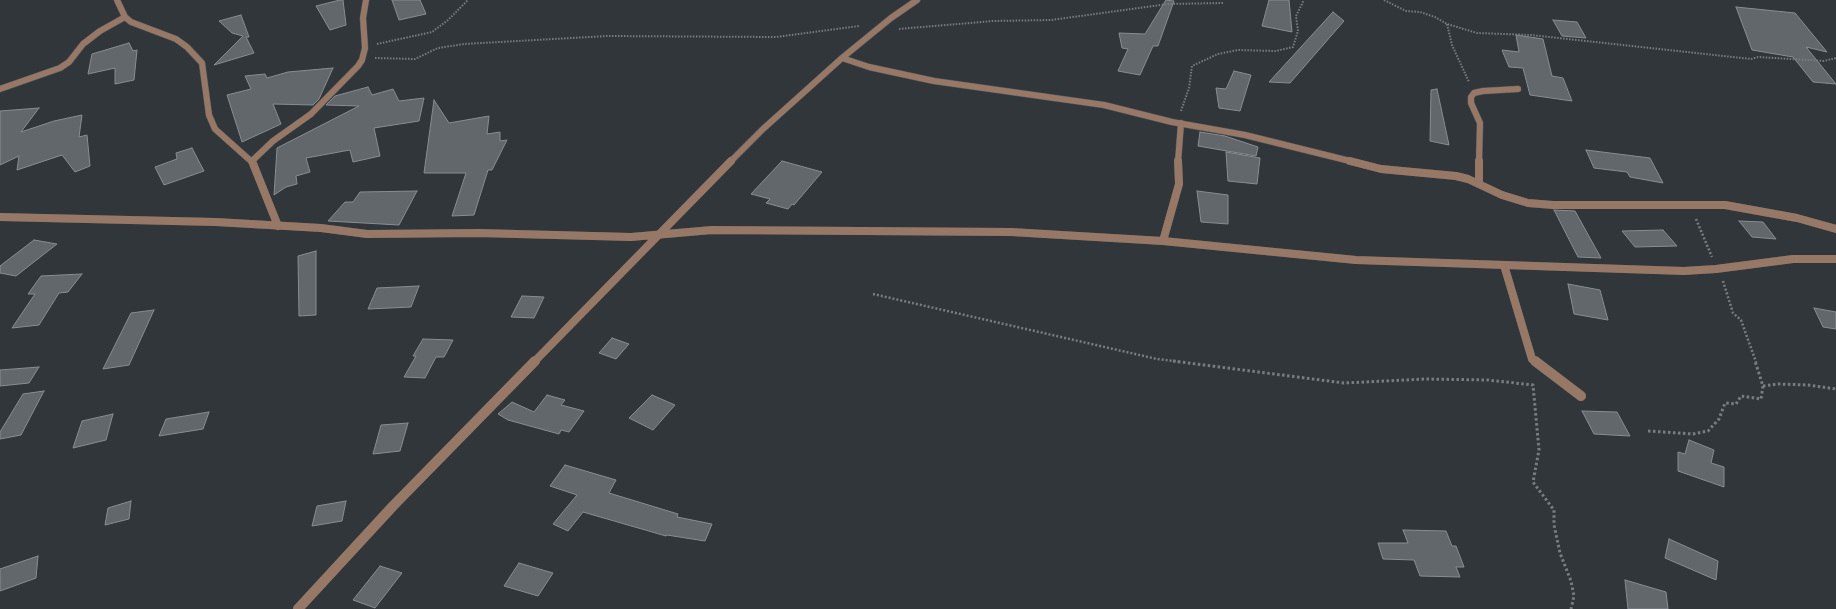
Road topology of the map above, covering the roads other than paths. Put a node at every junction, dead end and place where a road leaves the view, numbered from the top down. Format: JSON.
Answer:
{"nodes":[{"id":1,"x":116,"y":0,"type":"edge"},
{"id":2,"x":366,"y":0,"type":"edge"},
{"id":3,"x":918,"y":0,"type":"edge"},
{"id":4,"x":125,"y":17,"type":"junction"},
{"id":5,"x":842,"y":58,"type":"junction"},
{"id":6,"x":0,"y":89,"type":"edge"},
{"id":7,"x":1518,"y":89,"type":"dead end"},
{"id":8,"x":1181,"y":123,"type":"junction"},
{"id":9,"x":252,"y":161,"type":"junction"},
{"id":10,"x":1479,"y":184,"type":"junction"},
{"id":11,"x":0,"y":216,"type":"edge"},
{"id":12,"x":278,"y":226,"type":"junction"},
{"id":13,"x":1836,"y":229,"type":"edge"},
{"id":14,"x":660,"y":233,"type":"junction"},
{"id":15,"x":1163,"y":241,"type":"junction"},
{"id":16,"x":1836,"y":259,"type":"edge"},
{"id":17,"x":1504,"y":264,"type":"junction"},
{"id":18,"x":1581,"y":396,"type":"dead end"},
{"id":19,"x":298,"y":609,"type":"edge"}],
"edges":[{"from":1,"to":4,"type":"street"},
{"from":2,"to":9,"type":"street"},
{"from":3,"to":5,"type":"street"},
{"from":4,"to":6,"type":"street"},
{"from":4,"to":9,"type":"street"},
{"from":5,"to":8,"type":"street"},
{"from":5,"to":14,"type":"street"},
{"from":7,"to":10,"type":"street"},
{"from":8,"to":10,"type":"street"},
{"from":8,"to":15,"type":"street"},
{"from":9,"to":12,"type":"street"},
{"from":10,"to":13,"type":"street"},
{"from":11,"to":12,"type":"street"},
{"from":12,"to":14,"type":"street"},
{"from":14,"to":15,"type":"street"},
{"from":14,"to":19,"type":"street"},
{"from":15,"to":17,"type":"street"},
{"from":16,"to":17,"type":"street"},
{"from":17,"to":18,"type":"street"}]}
